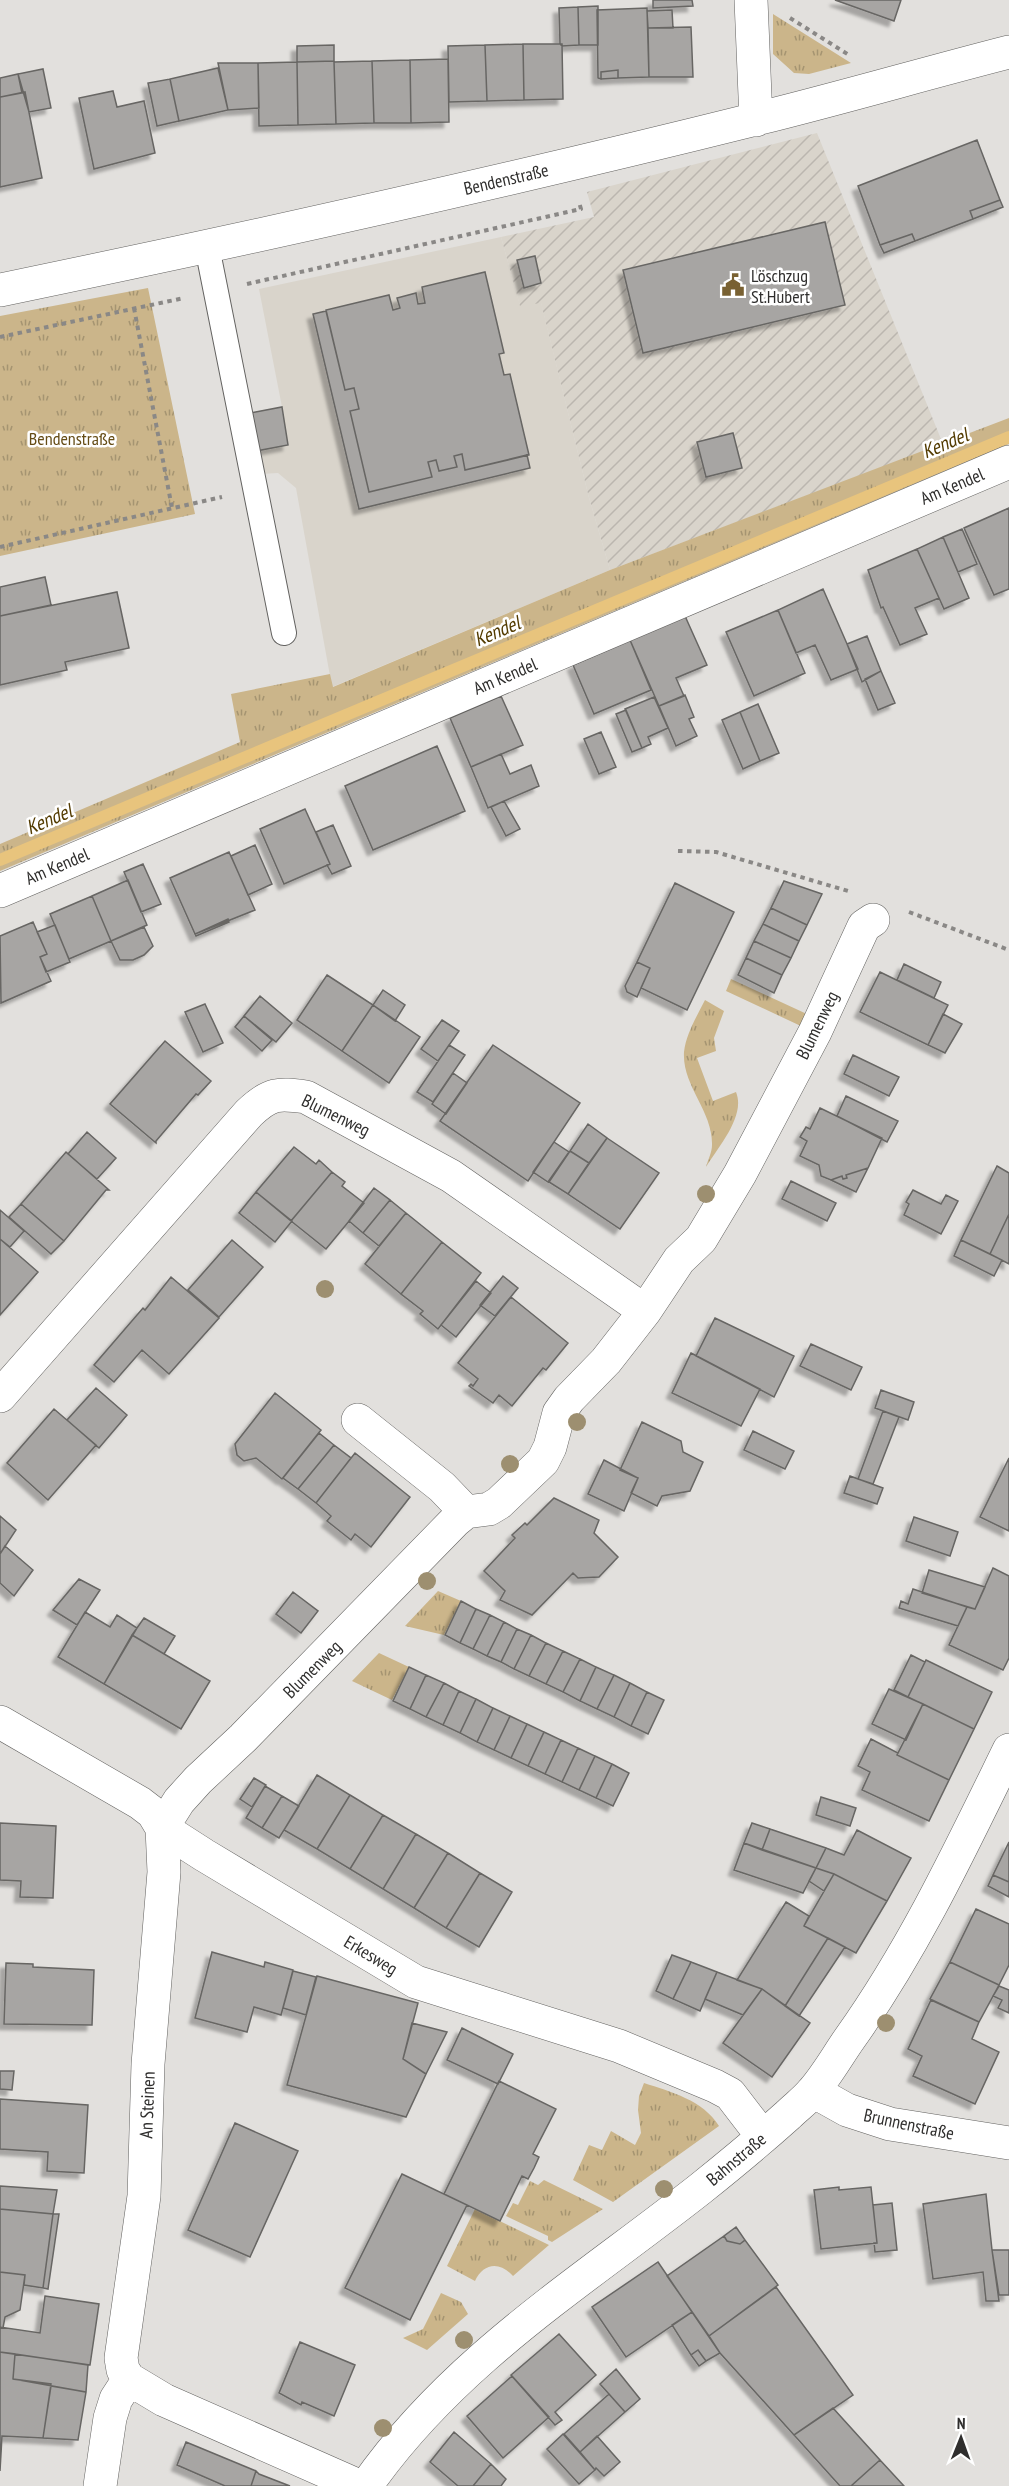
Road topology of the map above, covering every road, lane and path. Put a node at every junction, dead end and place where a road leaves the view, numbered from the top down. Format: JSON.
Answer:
{"nodes":[{"id":1,"x":751,"y":0,"type":"edge"},
{"id":2,"x":781,"y":13,"type":"dead end"},
{"id":3,"x":1009,"y":52,"type":"edge"},
{"id":4,"x":892,"y":82,"type":"junction"},
{"id":5,"x":756,"y":120,"type":"junction"},
{"id":6,"x":581,"y":209,"type":"dead end"},
{"id":7,"x":207,"y":247,"type":"junction"},
{"id":8,"x":123,"y":264,"type":"junction"},
{"id":9,"x":0,"y":290,"type":"edge"},
{"id":10,"x":215,"y":291,"type":"junction"},
{"id":11,"x":134,"y":309,"type":"junction"},
{"id":12,"x":0,"y":337,"type":"edge"},
{"id":13,"x":1009,"y":462,"type":"edge"},
{"id":14,"x":255,"y":490,"type":"junction"},
{"id":15,"x":172,"y":508,"type":"junction"},
{"id":16,"x":0,"y":547,"type":"edge"},
{"id":17,"x":284,"y":633,"type":"dead end"},
{"id":18,"x":678,"y":851,"type":"dead end"},
{"id":19,"x":0,"y":891,"type":"edge"},
{"id":20,"x":849,"y":892,"type":"dead end"},
{"id":21,"x":904,"y":910,"type":"dead end"},
{"id":22,"x":873,"y":921,"type":"dead end"},
{"id":23,"x":1009,"y":950,"type":"edge"},
{"id":24,"x":645,"y":1311,"type":"junction"},
{"id":25,"x":0,"y":1396,"type":"edge"},
{"id":26,"x":358,"y":1420,"type":"dead end"},
{"id":27,"x":466,"y":1512,"type":"junction"},
{"id":28,"x":0,"y":1722,"type":"edge"},
{"id":29,"x":1009,"y":1750,"type":"edge"},
{"id":30,"x":162,"y":1828,"type":"junction"},
{"id":31,"x":813,"y":2091,"type":"junction"},
{"id":32,"x":763,"y":2138,"type":"junction"},
{"id":33,"x":1009,"y":2143,"type":"edge"},
{"id":34,"x":129,"y":2379,"type":"junction"},
{"id":35,"x":100,"y":2486,"type":"edge"},
{"id":36,"x":358,"y":2486,"type":"edge"},
{"id":37,"x":366,"y":2486,"type":"edge"}],
"edges":[{"from":1,"to":5,"type":"street"},
{"from":2,"to":4,"type":"path"},
{"from":3,"to":4,"type":"street","name":"Bendenstraße"},
{"from":4,"to":5,"type":"street","name":"Bendenstraße"},
{"from":5,"to":7,"type":"street","name":"Bendenstraße"},
{"from":6,"to":10,"type":"path"},
{"from":7,"to":8,"type":"street","name":"Bendenstraße"},
{"from":7,"to":10,"type":"lane"},
{"from":8,"to":9,"type":"street","name":"Bendenstraße"},
{"from":8,"to":11,"type":"path"},
{"from":10,"to":11,"type":"path"},
{"from":10,"to":14,"type":"lane"},
{"from":11,"to":12,"type":"path"},
{"from":11,"to":15,"type":"path"},
{"from":13,"to":19,"type":"street","name":"Am Kendel"},
{"from":14,"to":15,"type":"path"},
{"from":14,"to":17,"type":"lane"},
{"from":15,"to":16,"type":"path"},
{"from":18,"to":20,"type":"path"},
{"from":21,"to":23,"type":"path"},
{"from":22,"to":24,"type":"street","name":"Blumenweg"},
{"from":24,"to":25,"type":"street","name":"Blumenweg"},
{"from":24,"to":27,"type":"street","name":"Blumenweg"},
{"from":26,"to":27,"type":"street"},
{"from":27,"to":30,"type":"street","name":"Blumenweg"},
{"from":28,"to":30,"type":"street","name":"Erkesweg"},
{"from":29,"to":31,"type":"street","name":"Bahnstraße"},
{"from":30,"to":32,"type":"street","name":"Erkesweg"},
{"from":30,"to":34,"type":"street","name":"An Steinen"},
{"from":31,"to":32,"type":"street","name":"Bahnstraße"},
{"from":31,"to":33,"type":"street","name":"Brunnenstraße"},
{"from":32,"to":37,"type":"street","name":"Bahnstraße"},
{"from":34,"to":35,"type":"street"},
{"from":34,"to":36,"type":"street"}]}
